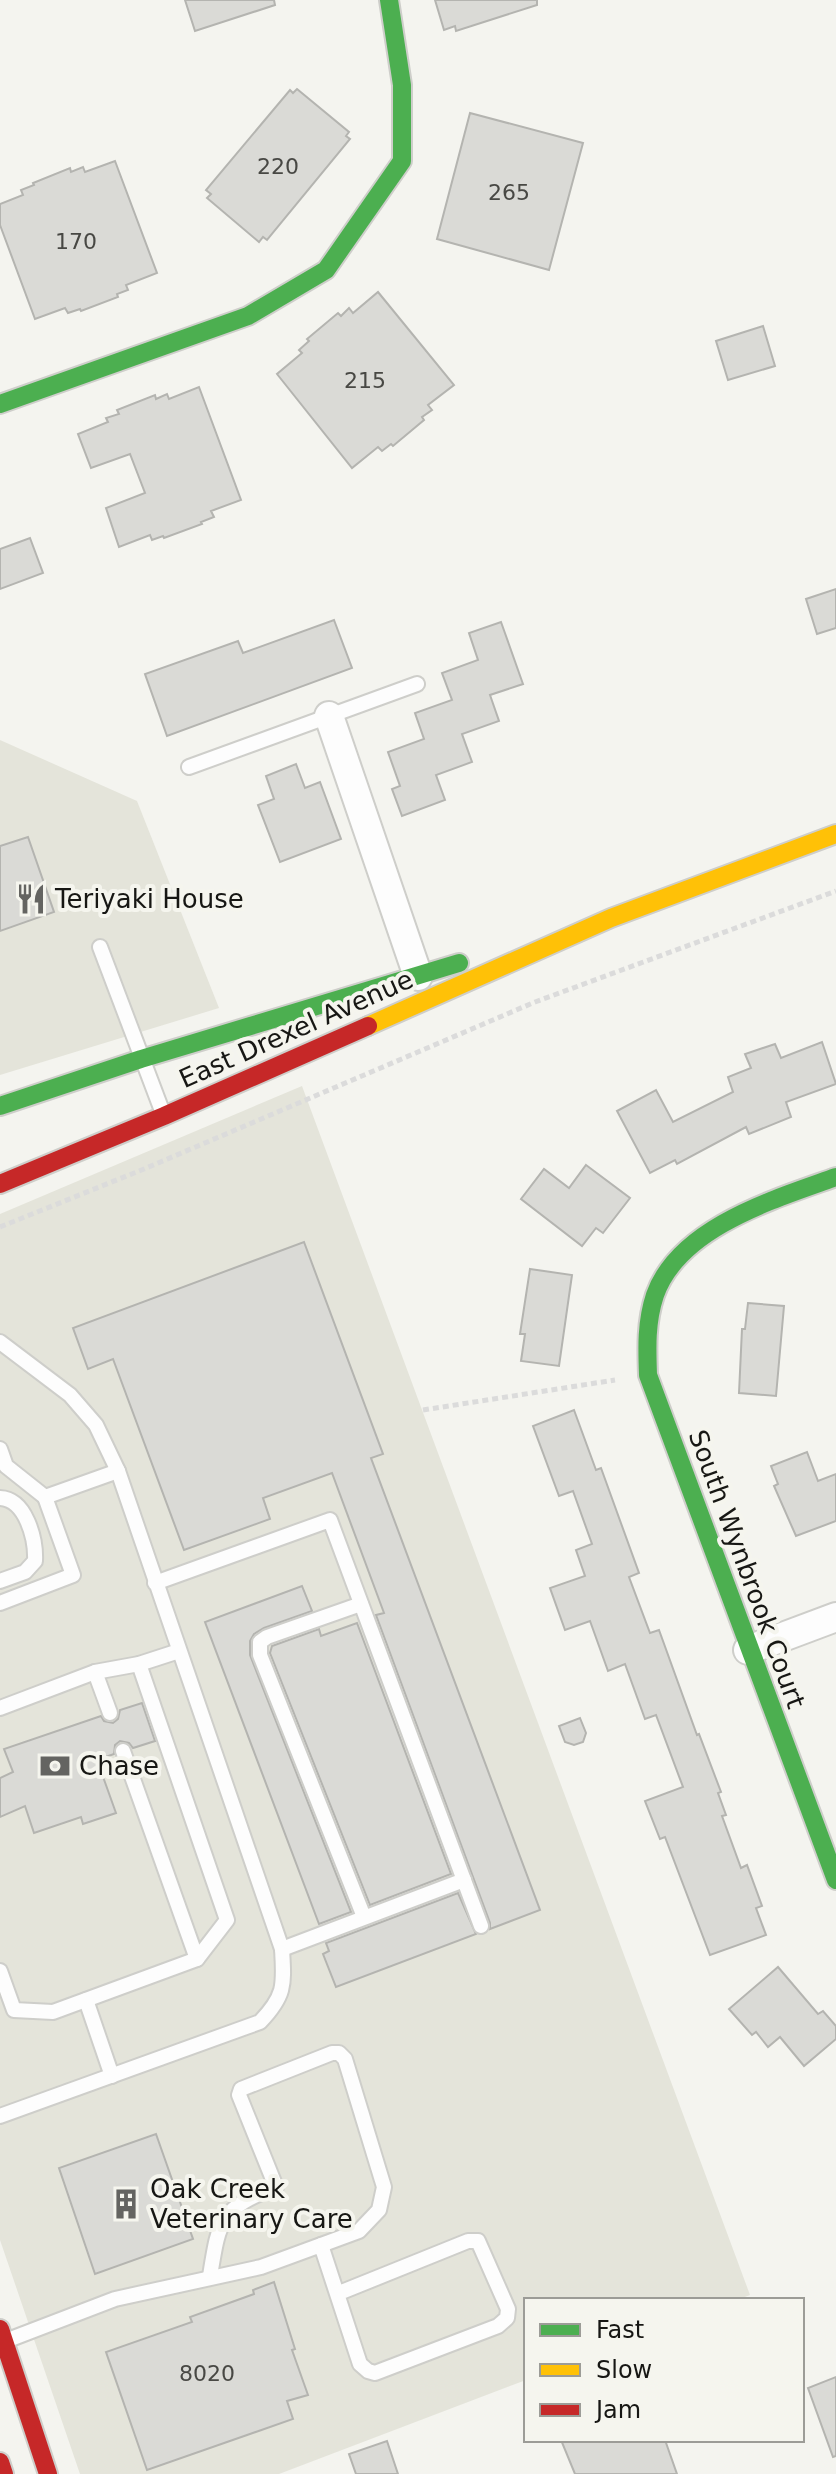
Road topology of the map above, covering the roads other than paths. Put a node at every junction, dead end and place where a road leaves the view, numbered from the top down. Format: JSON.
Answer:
{"nodes":[{"id":1,"x":389,"y":0,"type":"edge"},
{"id":2,"x":0,"y":404,"type":"edge"},
{"id":3,"x":417,"y":684,"type":"dead end"},
{"id":4,"x":329,"y":716,"type":"junction"},
{"id":5,"x":189,"y":767,"type":"dead end"},
{"id":6,"x":836,"y":834,"type":"edge"},
{"id":7,"x":611,"y":918,"type":"junction"},
{"id":8,"x":100,"y":947,"type":"dead end"},
{"id":9,"x":418,"y":976,"type":"junction"},
{"id":10,"x":141,"y":1059,"type":"junction"},
{"id":11,"x":0,"y":1106,"type":"edge"},
{"id":12,"x":164,"y":1116,"type":"junction"},
{"id":13,"x":836,"y":1177,"type":"edge"},
{"id":14,"x":0,"y":1184,"type":"edge"},
{"id":15,"x":0,"y":1342,"type":"edge"},
{"id":16,"x":0,"y":1449,"type":"edge"},
{"id":17,"x":118,"y":1471,"type":"junction"},
{"id":18,"x":45,"y":1497,"type":"junction"},
{"id":19,"x":0,"y":1498,"type":"edge"},
{"id":20,"x":0,"y":1581,"type":"edge"},
{"id":21,"x":155,"y":1583,"type":"junction"},
{"id":22,"x":0,"y":1603,"type":"edge"},
{"id":23,"x":361,"y":1604,"type":"junction"},
{"id":24,"x":836,"y":1617,"type":"edge"},
{"id":25,"x":748,"y":1650,"type":"junction"},
{"id":26,"x":179,"y":1651,"type":"junction"},
{"id":27,"x":139,"y":1664,"type":"junction"},
{"id":28,"x":95,"y":1672,"type":"junction"},
{"id":29,"x":0,"y":1708,"type":"edge"},
{"id":30,"x":110,"y":1713,"type":"dead end"},
{"id":31,"x":123,"y":1751,"type":"dead end"},
{"id":32,"x":464,"y":1880,"type":"junction"},
{"id":33,"x":836,"y":1880,"type":"edge"},
{"id":34,"x":364,"y":1917,"type":"junction"},
{"id":35,"x":481,"y":1926,"type":"dead end"},
{"id":36,"x":282,"y":1949,"type":"junction"},
{"id":37,"x":197,"y":1959,"type":"junction"},
{"id":38,"x":0,"y":1971,"type":"edge"},
{"id":39,"x":86,"y":2000,"type":"junction"},
{"id":40,"x":112,"y":2076,"type":"junction"},
{"id":41,"x":0,"y":2116,"type":"edge"},
{"id":42,"x":321,"y":2245,"type":"junction"},
{"id":43,"x":210,"y":2276,"type":"junction"},
{"id":44,"x":339,"y":2293,"type":"junction"},
{"id":45,"x":2,"y":2335,"type":"edge"},
{"id":46,"x":0,"y":2462,"type":"edge"},
{"id":47,"x":4,"y":2474,"type":"edge"},
{"id":48,"x":48,"y":2474,"type":"edge"}],
"edges":[{"from":1,"to":2,"type":"street"},
{"from":3,"to":4,"type":"lane"},
{"from":4,"to":5,"type":"lane"},
{"from":4,"to":9,"type":"street"},
{"from":6,"to":7,"type":"street","name":"East Drexel Avenue"},
{"from":7,"to":9,"type":"street","name":"East Drexel Avenue"},
{"from":7,"to":12,"type":"street","name":"East Drexel Avenue"},
{"from":8,"to":10,"type":"lane"},
{"from":9,"to":10,"type":"street","name":"East Drexel Avenue"},
{"from":10,"to":11,"type":"street","name":"East Drexel Avenue"},
{"from":10,"to":12,"type":"lane"},
{"from":12,"to":14,"type":"street","name":"East Drexel Avenue"},
{"from":13,"to":25,"type":"street","name":"South Wynbrook Court"},
{"from":15,"to":17,"type":"lane"},
{"from":16,"to":18,"type":"lane"},
{"from":17,"to":18,"type":"lane"},
{"from":17,"to":21,"type":"lane"},
{"from":18,"to":22,"type":"lane"},
{"from":19,"to":20,"type":"lane"},
{"from":21,"to":23,"type":"lane"},
{"from":21,"to":26,"type":"lane"},
{"from":23,"to":32,"type":"lane"},
{"from":23,"to":34,"type":"lane"},
{"from":24,"to":25,"type":"street"},
{"from":25,"to":33,"type":"street","name":"South Wynbrook Court"},
{"from":26,"to":27,"type":"lane"},
{"from":26,"to":36,"type":"lane"},
{"from":27,"to":28,"type":"lane"},
{"from":27,"to":37,"type":"lane"},
{"from":28,"to":29,"type":"lane"},
{"from":28,"to":30,"type":"lane"},
{"from":31,"to":37,"type":"lane"},
{"from":32,"to":34,"type":"lane"},
{"from":32,"to":35,"type":"lane"},
{"from":34,"to":36,"type":"lane"},
{"from":36,"to":40,"type":"lane"},
{"from":37,"to":39,"type":"lane"},
{"from":38,"to":39,"type":"lane"},
{"from":39,"to":40,"type":"lane"},
{"from":40,"to":41,"type":"lane"},
{"from":42,"to":43,"type":"lane"},
{"from":42,"to":43,"type":"lane"},
{"from":42,"to":44,"type":"lane"},
{"from":43,"to":45,"type":"lane"},
{"from":44,"to":44,"type":"lane"},
{"from":45,"to":48,"type":"street"},
{"from":46,"to":47,"type":"street"}]}
